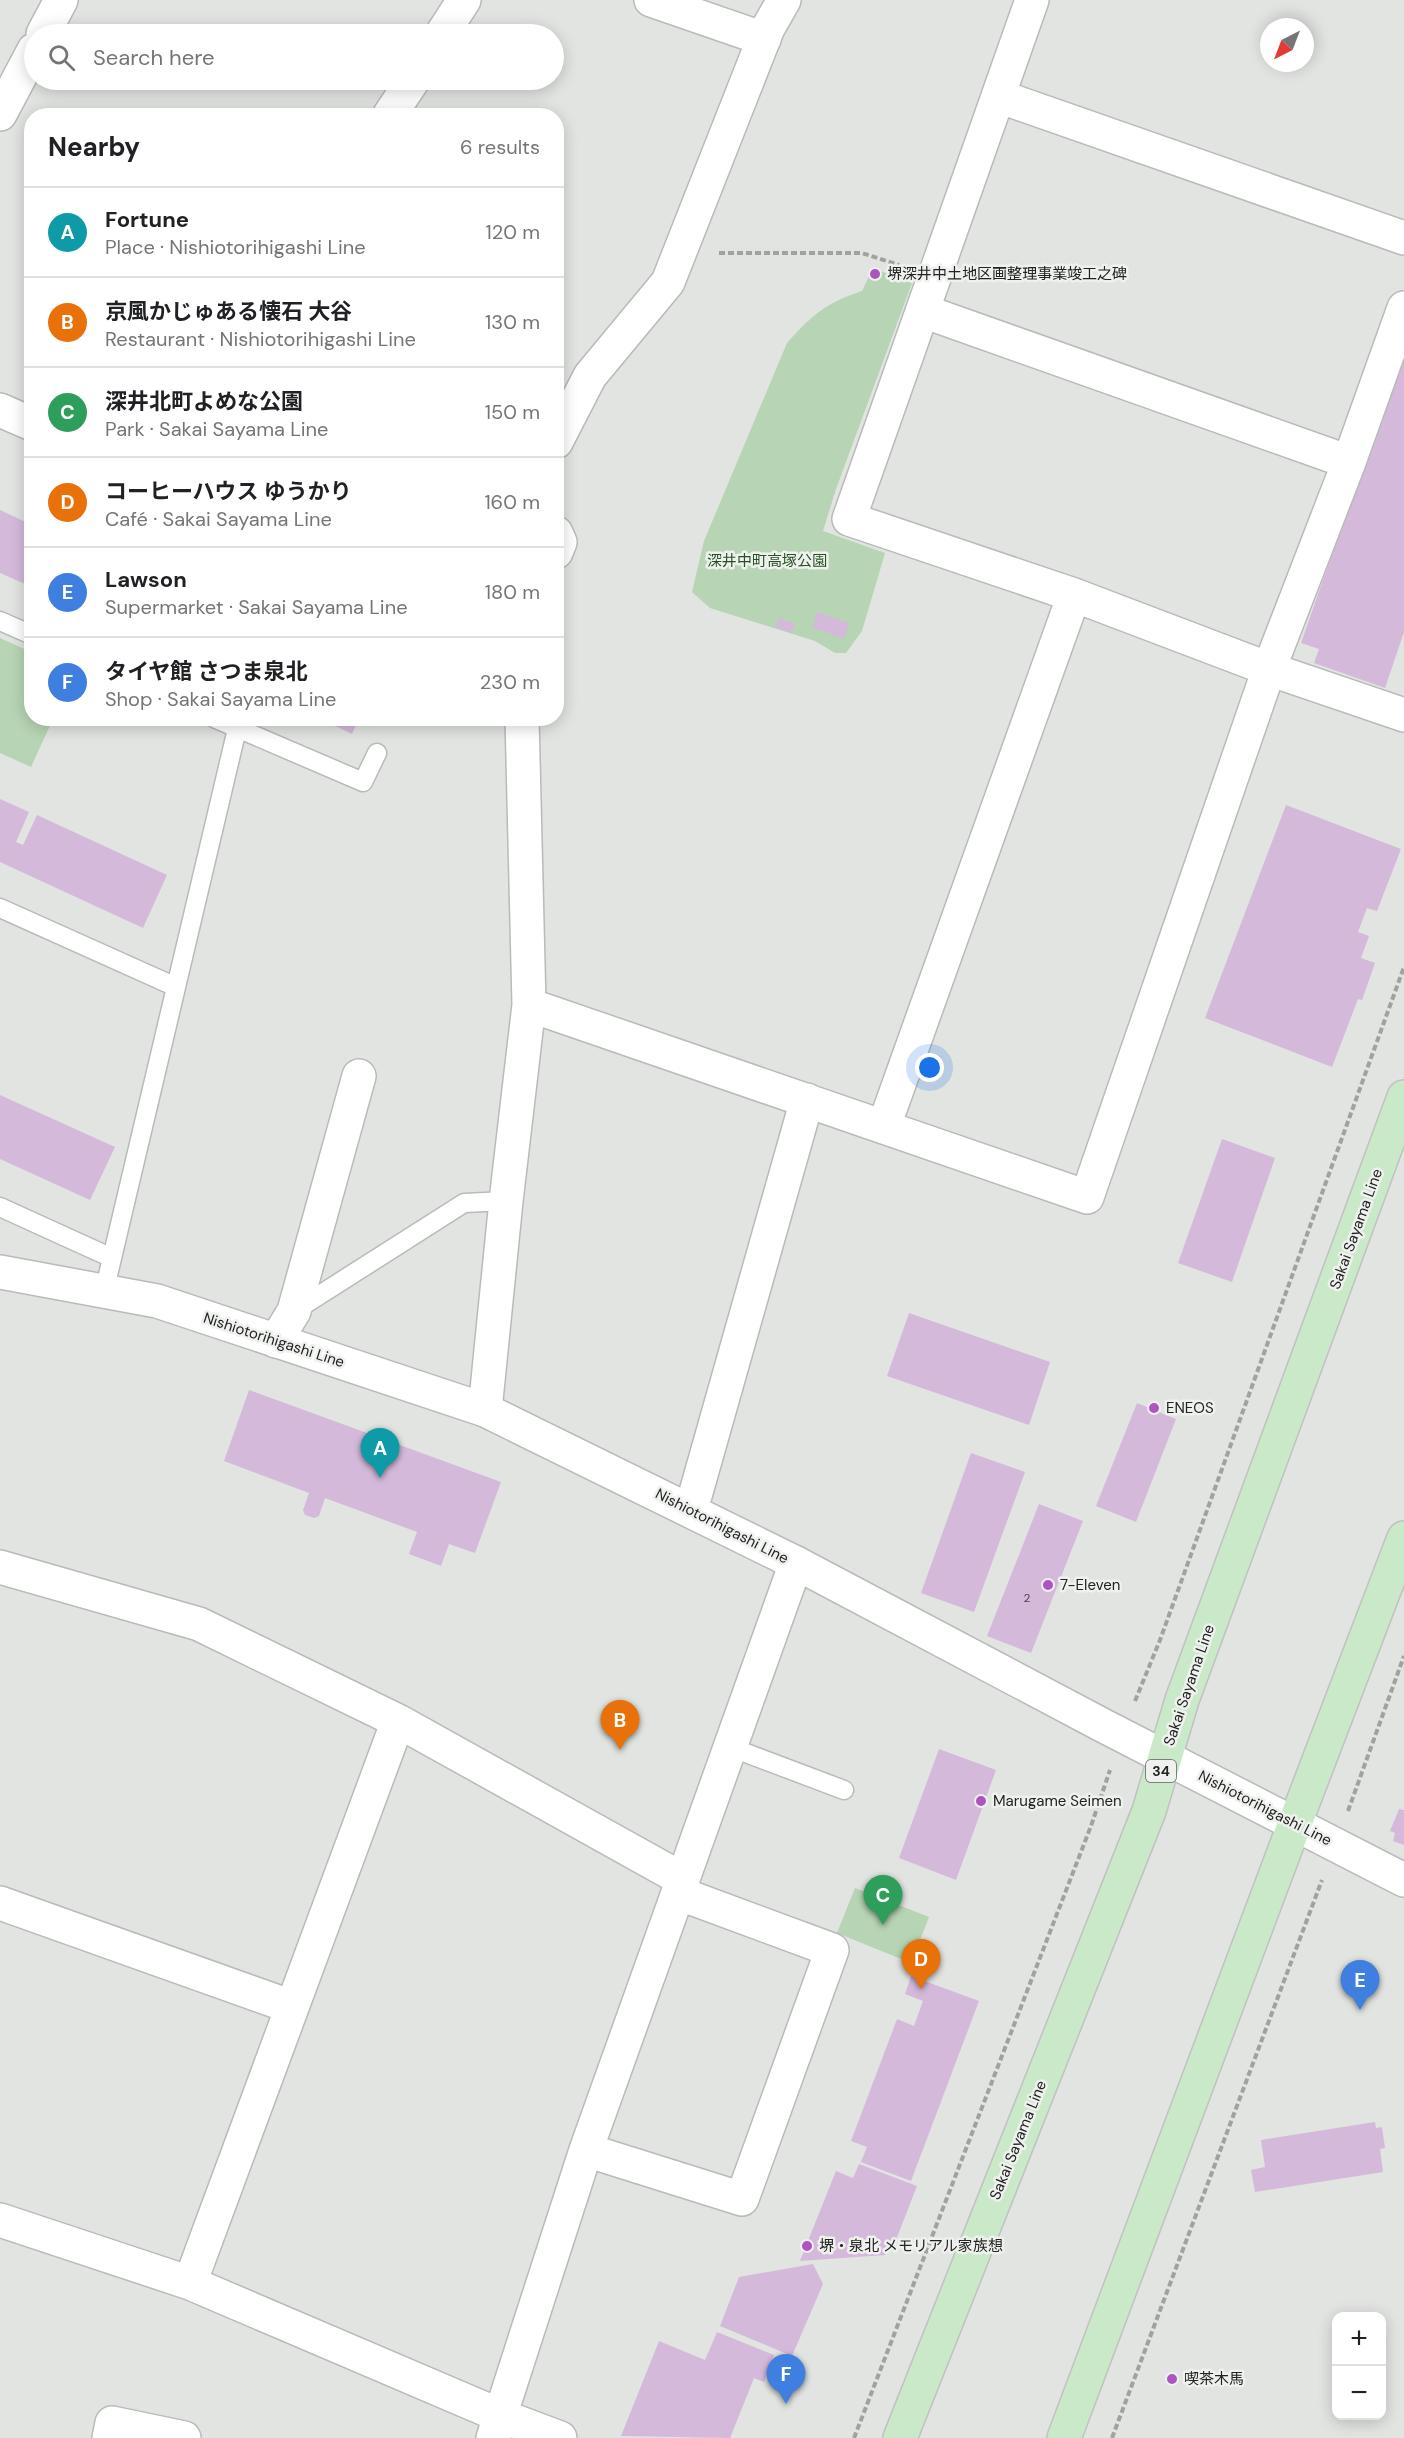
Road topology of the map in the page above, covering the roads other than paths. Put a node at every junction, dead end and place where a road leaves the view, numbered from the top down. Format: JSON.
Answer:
{"nodes":[{"id":1,"x":61,"y":0,"type":"edge"},
{"id":2,"x":464,"y":0,"type":"edge"},
{"id":3,"x":651,"y":0,"type":"edge"},
{"id":4,"x":784,"y":0,"type":"edge"},
{"id":5,"x":1032,"y":0,"type":"edge"},
{"id":6,"x":48,"y":24,"type":"edge"},
{"id":7,"x":448,"y":24,"type":"edge"},
{"id":8,"x":764,"y":39,"type":"junction"},
{"id":9,"x":24,"y":69,"type":"edge"},
{"id":10,"x":406,"y":90,"type":"edge"},
{"id":11,"x":998,"y":96,"type":"junction"},
{"id":12,"x":394,"y":108,"type":"edge"},
{"id":13,"x":0,"y":114,"type":"edge"},
{"id":14,"x":1404,"y":238,"type":"edge"},
{"id":15,"x":1404,"y":308,"type":"edge"},
{"id":16,"x":923,"y":311,"type":"junction"},
{"id":17,"x":0,"y":410,"type":"edge"},
{"id":18,"x":24,"y":420,"type":"edge"},
{"id":19,"x":564,"y":426,"type":"edge"},
{"id":20,"x":1349,"y":462,"type":"junction"},
{"id":21,"x":1074,"y":595,"type":"junction"},
{"id":22,"x":0,"y":621,"type":"edge"},
{"id":23,"x":24,"y":632,"type":"edge"},
{"id":24,"x":1269,"y":669,"type":"junction"},
{"id":25,"x":1404,"y":715,"type":"edge"},
{"id":26,"x":231,"y":726,"type":"edge"},
{"id":27,"x":522,"y":726,"type":"edge"},
{"id":28,"x":237,"y":729,"type":"junction"},
{"id":29,"x":377,"y":753,"type":"dead end"},
{"id":30,"x":0,"y":908,"type":"edge"},
{"id":31,"x":176,"y":987,"type":"junction"},
{"id":32,"x":529,"y":1005,"type":"junction"},
{"id":33,"x":359,"y":1076,"type":"dead end"},
{"id":34,"x":1404,"y":1097,"type":"edge"},
{"id":35,"x":807,"y":1100,"type":"junction"},
{"id":36,"x":884,"y":1126,"type":"junction"},
{"id":37,"x":506,"y":1201,"type":"junction"},
{"id":38,"x":0,"y":1207,"type":"edge"},
{"id":39,"x":112,"y":1258,"type":"junction"},
{"id":40,"x":0,"y":1272,"type":"edge"},
{"id":41,"x":105,"y":1292,"type":"junction"},
{"id":42,"x":294,"y":1311,"type":"junction"},
{"id":43,"x":276,"y":1341,"type":"junction"},
{"id":44,"x":485,"y":1410,"type":"junction"},
{"id":45,"x":691,"y":1510,"type":"junction"},
{"id":46,"x":1404,"y":1538,"type":"edge"},
{"id":47,"x":796,"y":1563,"type":"junction"},
{"id":48,"x":0,"y":1567,"type":"edge"},
{"id":49,"x":398,"y":1721,"type":"junction"},
{"id":50,"x":730,"y":1747,"type":"junction"},
{"id":51,"x":1165,"y":1756,"type":"junction"},
{"id":52,"x":844,"y":1790,"type":"dead end"},
{"id":53,"x":1295,"y":1823,"type":"junction"},
{"id":54,"x":1404,"y":1880,"type":"edge"},
{"id":55,"x":680,"y":1886,"type":"junction"},
{"id":56,"x":0,"y":1903,"type":"edge"},
{"id":57,"x":292,"y":2007,"type":"junction"},
{"id":58,"x":586,"y":2150,"type":"junction"},
{"id":59,"x":0,"y":2220,"type":"edge"},
{"id":60,"x":190,"y":2283,"type":"junction"},
{"id":61,"x":496,"y":2426,"type":"edge"},
{"id":62,"x":109,"y":2438,"type":"edge"},
{"id":63,"x":184,"y":2438,"type":"edge"},
{"id":64,"x":560,"y":2438,"type":"edge"},
{"id":65,"x":900,"y":2438,"type":"edge"},
{"id":66,"x":1064,"y":2438,"type":"edge"}],
"edges":[{"from":1,"to":6,"type":"street"},
{"from":2,"to":7,"type":"street"},
{"from":3,"to":8,"type":"street"},
{"from":4,"to":8,"type":"street"},
{"from":5,"to":11,"type":"street"},
{"from":8,"to":19,"type":"street"},
{"from":9,"to":13,"type":"street"},
{"from":10,"to":12,"type":"street"},
{"from":11,"to":14,"type":"street"},
{"from":11,"to":16,"type":"street"},
{"from":15,"to":20,"type":"street"},
{"from":16,"to":20,"type":"street"},
{"from":16,"to":21,"type":"street"},
{"from":17,"to":18,"type":"street"},
{"from":20,"to":24,"type":"street"},
{"from":21,"to":24,"type":"street"},
{"from":21,"to":36,"type":"street"},
{"from":22,"to":23,"type":"lane"},
{"from":24,"to":25,"type":"street"},
{"from":24,"to":36,"type":"street"},
{"from":26,"to":28,"type":"lane"},
{"from":27,"to":32,"type":"street"},
{"from":28,"to":29,"type":"lane"},
{"from":28,"to":31,"type":"lane"},
{"from":30,"to":31,"type":"lane"},
{"from":31,"to":39,"type":"lane"},
{"from":32,"to":35,"type":"street"},
{"from":32,"to":37,"type":"street"},
{"from":33,"to":42,"type":"street"},
{"from":34,"to":51,"type":"main road","name":"Sakai Sayama Line","number":"34"},
{"from":35,"to":36,"type":"street"},
{"from":35,"to":45,"type":"street"},
{"from":37,"to":42,"type":"lane"},
{"from":37,"to":44,"type":"street"},
{"from":38,"to":39,"type":"lane"},
{"from":39,"to":41,"type":"lane"},
{"from":40,"to":41,"type":"street","name":"Nishiotorihigashi Line"},
{"from":41,"to":43,"type":"street","name":"Nishiotorihigashi Line"},
{"from":42,"to":43,"type":"street"},
{"from":43,"to":44,"type":"street","name":"Nishiotorihigashi Line"},
{"from":44,"to":45,"type":"street","name":"Nishiotorihigashi Line"},
{"from":45,"to":47,"type":"street","name":"Nishiotorihigashi Line"},
{"from":46,"to":53,"type":"main road"},
{"from":47,"to":50,"type":"street"},
{"from":47,"to":51,"type":"street","name":"Nishiotorihigashi Line"},
{"from":48,"to":49,"type":"street"},
{"from":49,"to":55,"type":"street"},
{"from":49,"to":57,"type":"street"},
{"from":50,"to":52,"type":"lane"},
{"from":50,"to":55,"type":"street"},
{"from":51,"to":53,"type":"street","name":"Nishiotorihigashi Line"},
{"from":51,"to":65,"type":"main road","name":"Sakai Sayama Line","number":"34"},
{"from":53,"to":54,"type":"street","name":"Nishiotorihigashi Line"},
{"from":53,"to":66,"type":"main road"},
{"from":55,"to":58,"type":"street"},
{"from":55,"to":58,"type":"street"},
{"from":56,"to":57,"type":"street"},
{"from":57,"to":60,"type":"street"},
{"from":58,"to":61,"type":"street"},
{"from":59,"to":60,"type":"street"},
{"from":60,"to":61,"type":"street"},
{"from":61,"to":64,"type":"street"},
{"from":62,"to":63,"type":"street"}]}
